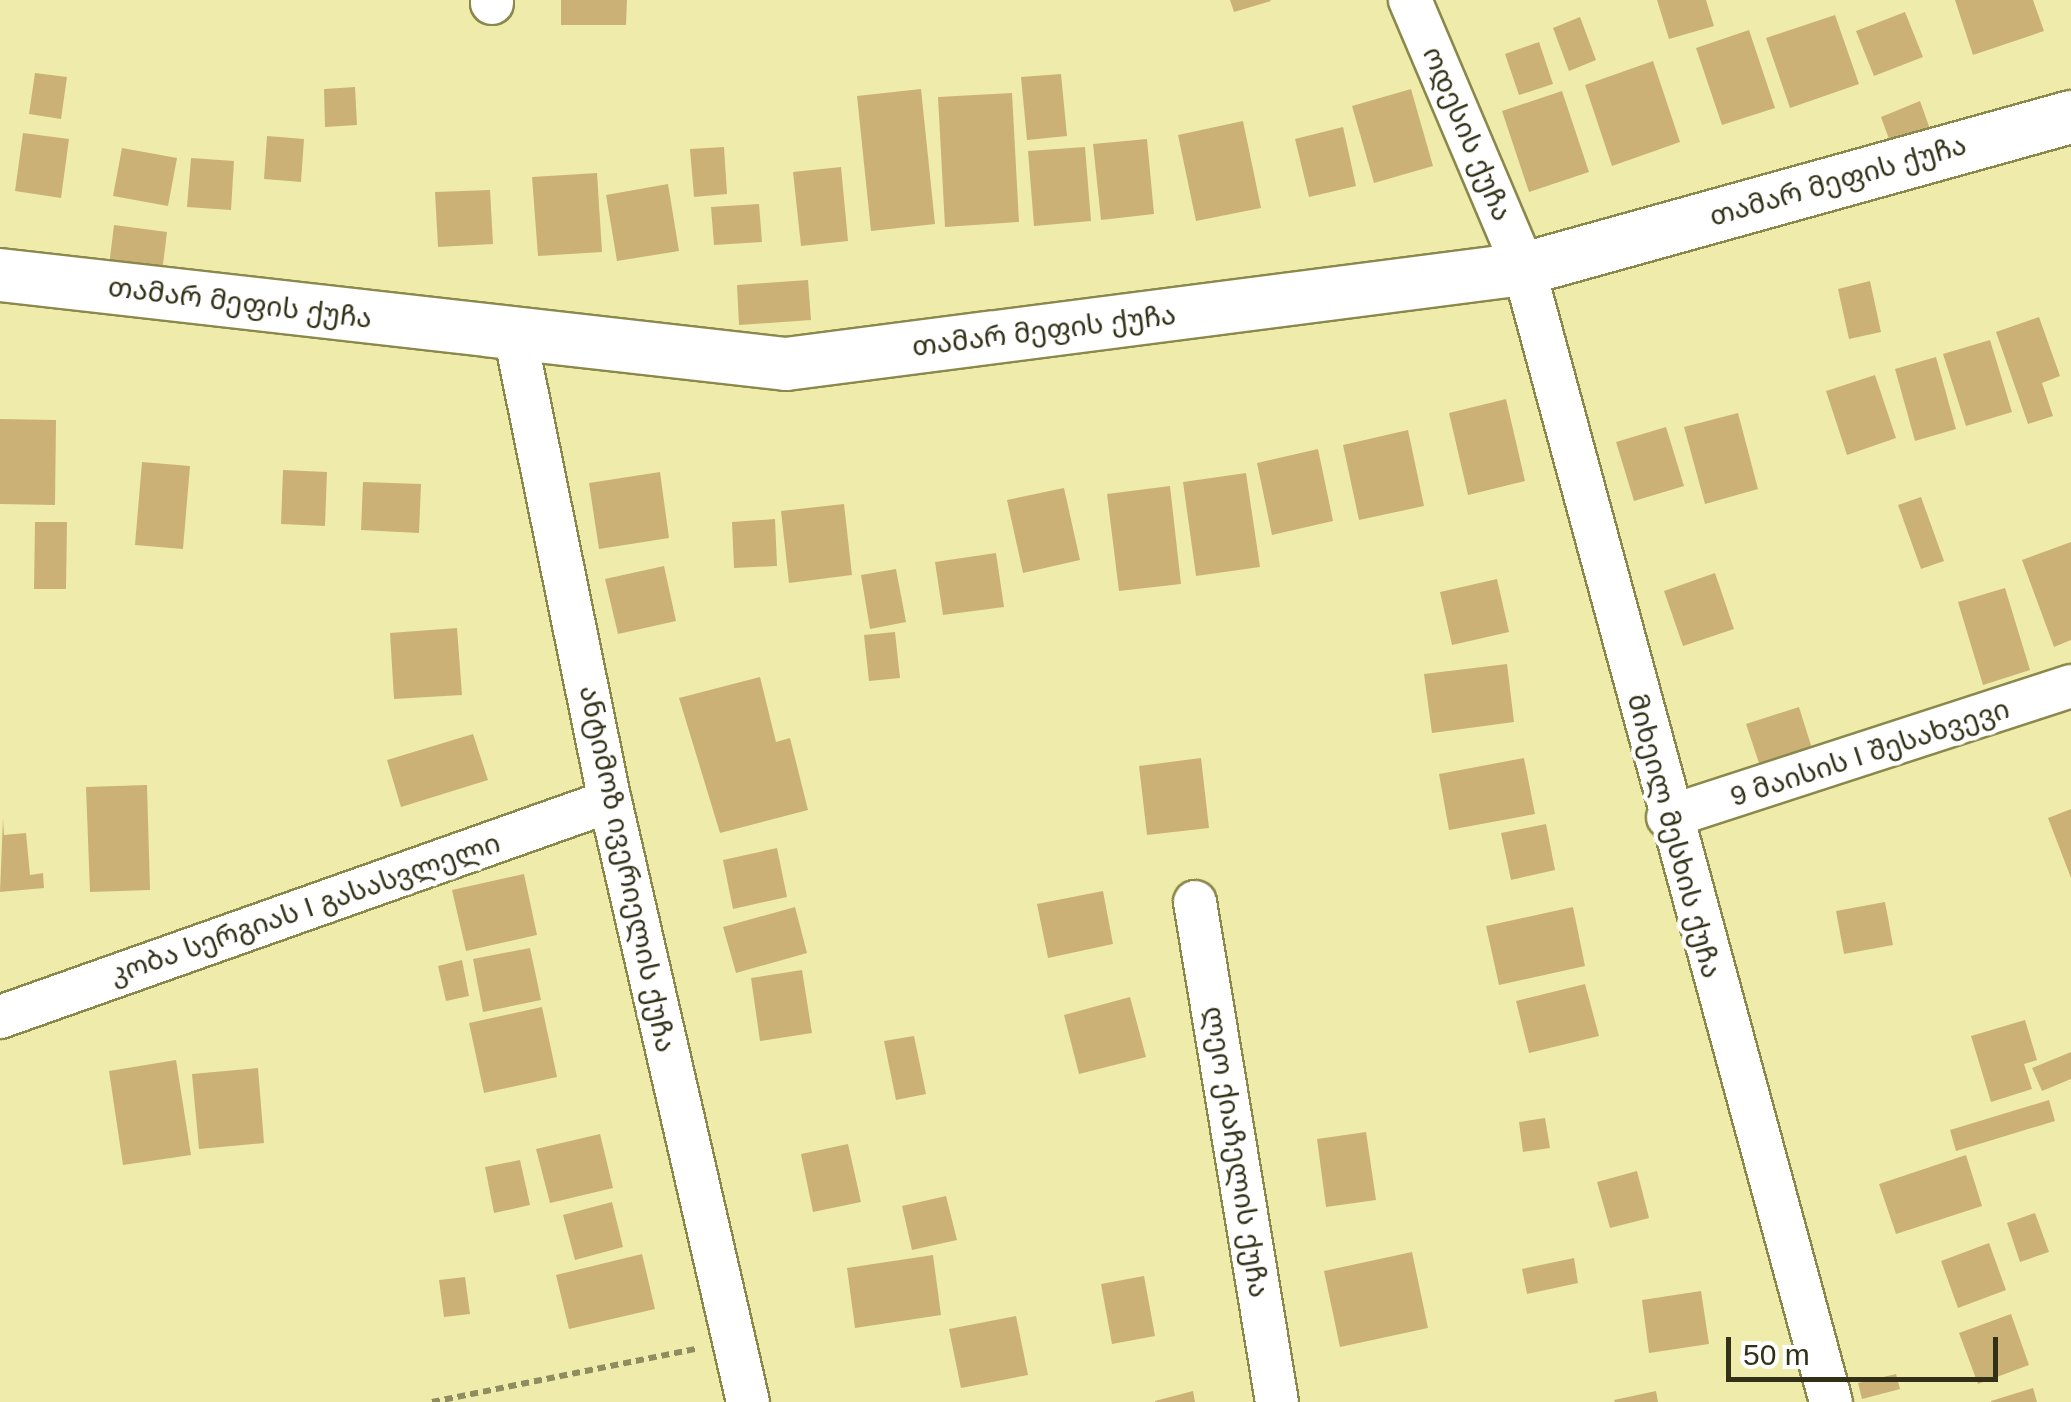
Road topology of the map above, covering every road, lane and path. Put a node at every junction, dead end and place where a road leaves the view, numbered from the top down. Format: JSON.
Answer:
{"nodes":[{"id":1,"x":1410,"y":0,"type":"edge"},
{"id":2,"x":2071,"y":117,"type":"edge"},
{"id":3,"x":1524,"y":269,"type":"junction"},
{"id":4,"x":0,"y":275,"type":"edge"},
{"id":5,"x":515,"y":335,"type":"junction"},
{"id":6,"x":2071,"y":686,"type":"edge"},
{"id":7,"x":610,"y":801,"type":"junction"},
{"id":8,"x":1668,"y":817,"type":"junction"},
{"id":9,"x":1196,"y":902,"type":"dead end"},
{"id":10,"x":0,"y":1017,"type":"edge"},
{"id":11,"x":734,"y":1341,"type":"junction"},
{"id":12,"x":432,"y":1402,"type":"edge"},
{"id":13,"x":748,"y":1402,"type":"edge"},
{"id":14,"x":1277,"y":1402,"type":"edge"},
{"id":15,"x":1831,"y":1402,"type":"edge"}],
"edges":[{"from":1,"to":3,"type":"street","name":"ოდესის ქუჩა"},
{"from":2,"to":3,"type":"street","name":"თამარ მეფის ქუჩა"},
{"from":3,"to":5,"type":"street","name":"თამარ მეფის ქუჩა"},
{"from":3,"to":8,"type":"street","name":"მიხეილ მესხის ქუჩა"},
{"from":4,"to":5,"type":"street","name":"თამარ მეფის ქუჩა"},
{"from":5,"to":7,"type":"street","name":"ანტიმოზ ივერიელის ქუჩა"},
{"from":6,"to":8,"type":"street","name":"9 მაისის I შესახვევი"},
{"from":7,"to":10,"type":"street","name":"კობა სერგიას I გასასვლელი"},
{"from":7,"to":11,"type":"street","name":"ანტიმოზ ივერიელის ქუჩა"},
{"from":8,"to":15,"type":"street","name":"მიხეილ მესხის ქუჩა"},
{"from":9,"to":14,"type":"street","name":"ლეო ქიაჩელის ქუჩა"},
{"from":11,"to":12,"type":"path"},
{"from":11,"to":13,"type":"street","name":"ანტიმოზ ივერიელის ქუჩა"}]}
